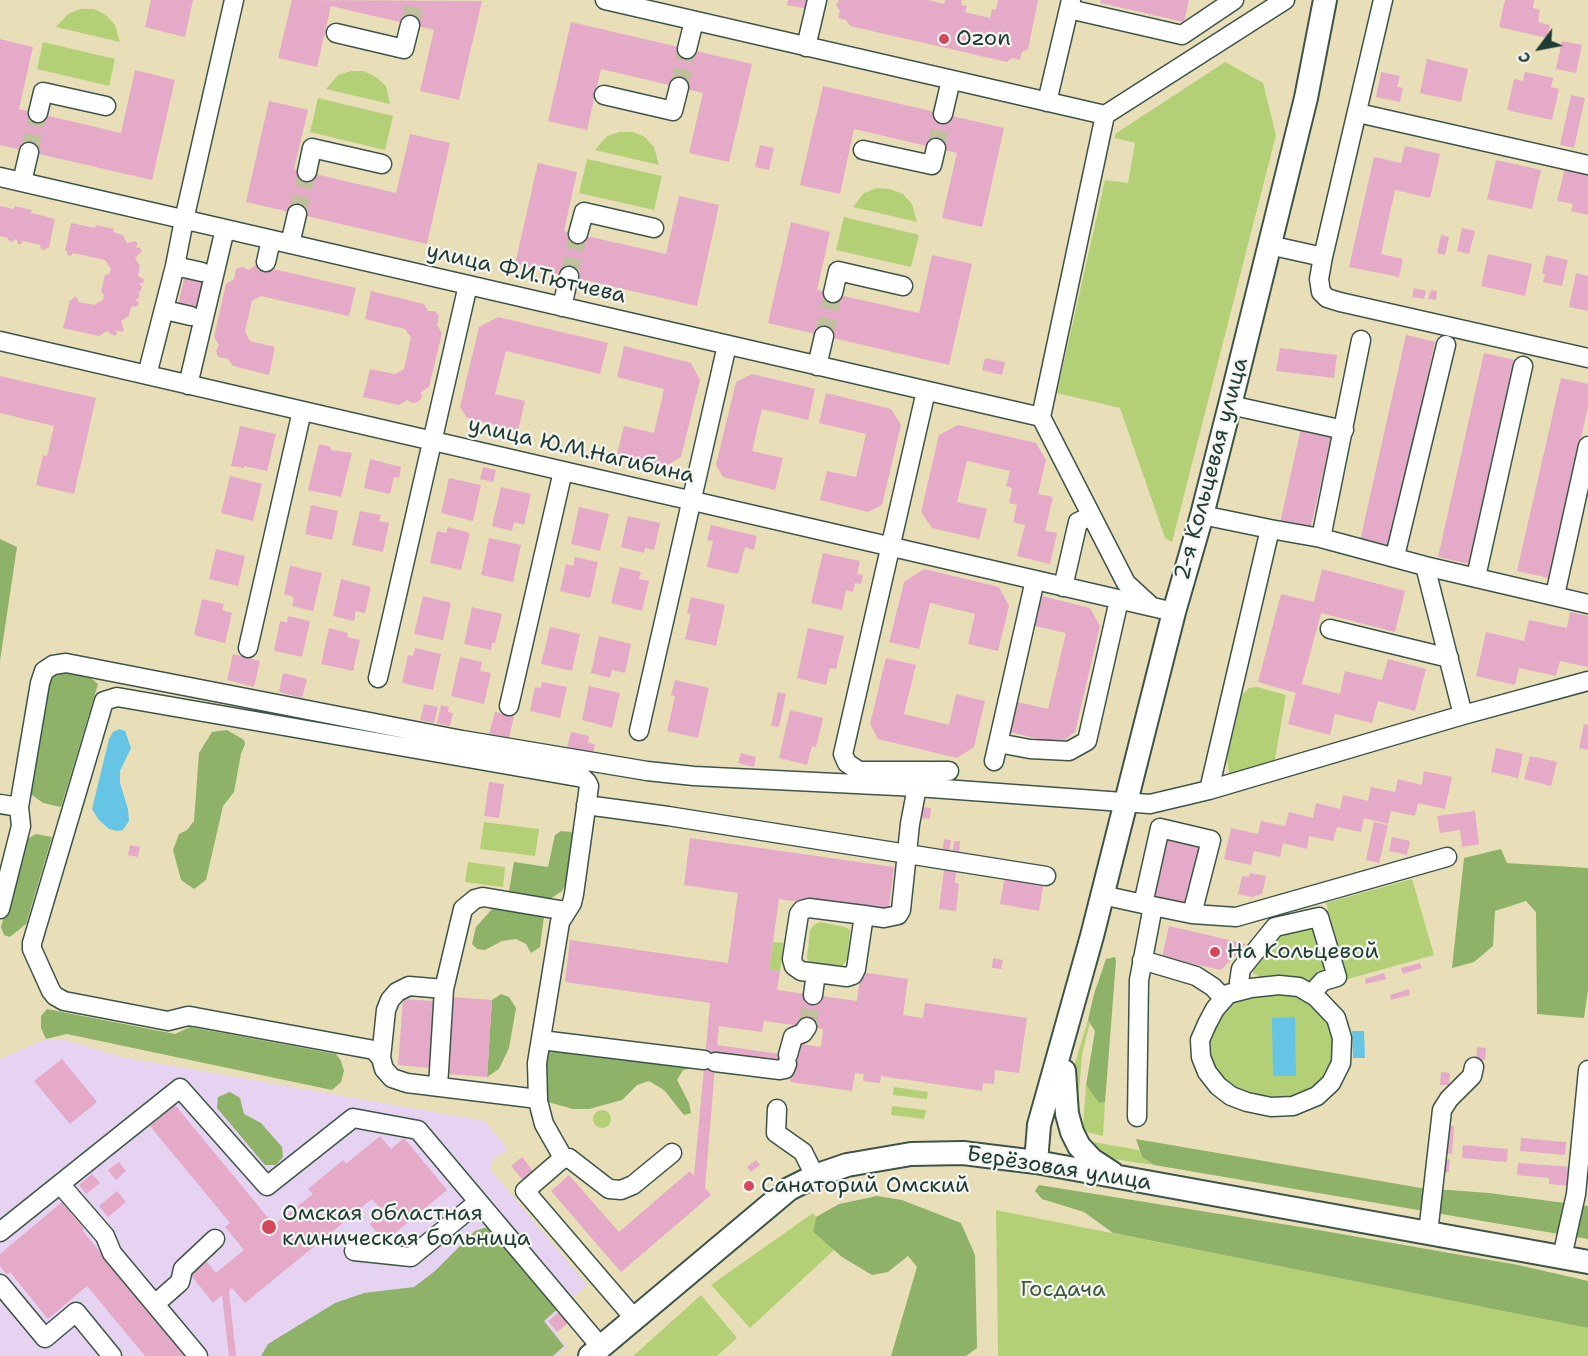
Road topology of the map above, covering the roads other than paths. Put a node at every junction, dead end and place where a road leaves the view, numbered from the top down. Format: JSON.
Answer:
{"nodes":[{"id":1,"x":234,"y":0,"type":"edge"},
{"id":2,"x":605,"y":0,"type":"edge"},
{"id":3,"x":817,"y":0,"type":"edge"},
{"id":4,"x":1233,"y":0,"type":"edge"},
{"id":5,"x":1325,"y":0,"type":"edge"},
{"id":6,"x":1383,"y":0,"type":"edge"},
{"id":7,"x":1281,"y":1,"type":"edge"},
{"id":8,"x":1070,"y":5,"type":"edge"},
{"id":9,"x":694,"y":21,"type":"junction"},
{"id":10,"x":410,"y":24,"type":"tunnel mouth"},
{"id":11,"x":336,"y":33,"type":"dead end"},
{"id":12,"x":806,"y":46,"type":"junction"},
{"id":13,"x":687,"y":49,"type":"tunnel mouth"},
{"id":14,"x":951,"y":80,"type":"junction"},
{"id":15,"x":679,"y":87,"type":"tunnel mouth"},
{"id":16,"x":604,"y":95,"type":"dead end"},
{"id":17,"x":1047,"y":102,"type":"junction"},
{"id":18,"x":106,"y":106,"type":"dead end"},
{"id":19,"x":38,"y":113,"type":"tunnel mouth"},
{"id":20,"x":1358,"y":113,"type":"junction"},
{"id":21,"x":944,"y":114,"type":"tunnel mouth"},
{"id":22,"x":1105,"y":115,"type":"junction"},
{"id":23,"x":936,"y":148,"type":"tunnel mouth"},
{"id":24,"x":863,"y":150,"type":"dead end"},
{"id":25,"x":29,"y":152,"type":"tunnel mouth"},
{"id":26,"x":382,"y":164,"type":"dead end"},
{"id":27,"x":1588,"y":165,"type":"edge"},
{"id":28,"x":307,"y":172,"type":"tunnel mouth"},
{"id":29,"x":0,"y":177,"type":"edge"},
{"id":30,"x":22,"y":182,"type":"junction"},
{"id":31,"x":297,"y":214,"type":"tunnel mouth"},
{"id":32,"x":184,"y":220,"type":"junction"},
{"id":33,"x":654,"y":228,"type":"dead end"},
{"id":34,"x":225,"y":229,"type":"junction"},
{"id":35,"x":578,"y":234,"type":"tunnel mouth"},
{"id":36,"x":281,"y":242,"type":"junction"},
{"id":37,"x":1269,"y":245,"type":"junction"},
{"id":38,"x":1323,"y":257,"type":"junction"},
{"id":39,"x":272,"y":264,"type":"dead end"},
{"id":40,"x":175,"y":266,"type":"junction"},
{"id":41,"x":202,"y":272,"type":"dead end"},
{"id":42,"x":569,"y":276,"type":"tunnel mouth"},
{"id":43,"x":468,"y":285,"type":"junction"},
{"id":44,"x":903,"y":286,"type":"dead end"},
{"id":45,"x":833,"y":293,"type":"tunnel mouth"},
{"id":46,"x":562,"y":307,"type":"junction"},
{"id":47,"x":165,"y":310,"type":"junction"},
{"id":48,"x":191,"y":316,"type":"dead end"},
{"id":49,"x":824,"y":336,"type":"tunnel mouth"},
{"id":50,"x":1361,"y":340,"type":"dead end"},
{"id":51,"x":0,"y":341,"type":"edge"},
{"id":52,"x":727,"y":345,"type":"junction"},
{"id":53,"x":1446,"y":345,"type":"dead end"},
{"id":54,"x":1588,"y":358,"type":"edge"},
{"id":55,"x":817,"y":366,"type":"junction"},
{"id":56,"x":1523,"y":366,"type":"dead end"},
{"id":57,"x":147,"y":375,"type":"junction"},
{"id":58,"x":188,"y":385,"type":"junction"},
{"id":59,"x":926,"y":391,"type":"junction"},
{"id":60,"x":1230,"y":405,"type":"junction"},
{"id":61,"x":302,"y":411,"type":"junction"},
{"id":62,"x":1041,"y":417,"type":"junction"},
{"id":63,"x":1344,"y":430,"type":"junction"},
{"id":64,"x":432,"y":441,"type":"junction"},
{"id":65,"x":1588,"y":447,"type":"edge"},
{"id":66,"x":563,"y":471,"type":"junction"},
{"id":67,"x":691,"y":501,"type":"junction"},
{"id":68,"x":1202,"y":515,"type":"junction"},
{"id":69,"x":1092,"y":516,"type":"junction"},
{"id":70,"x":1270,"y":529,"type":"junction"},
{"id":71,"x":1321,"y":538,"type":"junction"},
{"id":72,"x":891,"y":547,"type":"junction"},
{"id":73,"x":1395,"y":556,"type":"junction"},
{"id":74,"x":1425,"y":566,"type":"junction"},
{"id":75,"x":1476,"y":577,"type":"junction"},
{"id":76,"x":1035,"y":580,"type":"junction"},
{"id":77,"x":1063,"y":587,"type":"junction"},
{"id":78,"x":1555,"y":595,"type":"junction"},
{"id":79,"x":1119,"y":600,"type":"junction"},
{"id":80,"x":1588,"y":604,"type":"edge"},
{"id":81,"x":1152,"y":607,"type":"junction"},
{"id":82,"x":1174,"y":612,"type":"junction"},
{"id":83,"x":1330,"y":629,"type":"dead end"},
{"id":84,"x":248,"y":648,"type":"dead end"},
{"id":85,"x":1449,"y":658,"type":"junction"},
{"id":86,"x":378,"y":678,"type":"dead end"},
{"id":87,"x":1588,"y":681,"type":"edge"},
{"id":88,"x":509,"y":706,"type":"dead end"},
{"id":89,"x":1463,"y":715,"type":"junction"},
{"id":90,"x":639,"y":731,"type":"dead end"},
{"id":91,"x":998,"y":743,"type":"junction"},
{"id":92,"x":994,"y":761,"type":"dead end"},
{"id":93,"x":950,"y":771,"type":"dead end"},
{"id":94,"x":917,"y":787,"type":"junction"},
{"id":95,"x":1209,"y":790,"type":"junction"},
{"id":96,"x":1126,"y":801,"type":"junction"},
{"id":97,"x":0,"y":804,"type":"edge"},
{"id":98,"x":586,"y":805,"type":"junction"},
{"id":99,"x":19,"y":807,"type":"junction"},
{"id":100,"x":906,"y":854,"type":"junction"},
{"id":101,"x":1447,"y":857,"type":"dead end"},
{"id":102,"x":1046,"y":876,"type":"dead end"},
{"id":103,"x":1102,"y":895,"type":"junction"},
{"id":104,"x":1148,"y":905,"type":"junction"},
{"id":105,"x":0,"y":909,"type":"edge"},
{"id":106,"x":566,"y":911,"type":"junction"},
{"id":107,"x":1192,"y":914,"type":"junction"},
{"id":108,"x":864,"y":915,"type":"junction"},
{"id":109,"x":1092,"y":936,"type":"junction"},
{"id":110,"x":1142,"y":960,"type":"junction"},
{"id":111,"x":816,"y":973,"type":"junction"},
{"id":112,"x":444,"y":989,"type":"junction"},
{"id":113,"x":1242,"y":990,"type":"junction"},
{"id":114,"x":1311,"y":994,"type":"junction"},
{"id":115,"x":813,"y":995,"type":"tunnel mouth"},
{"id":116,"x":1224,"y":999,"type":"junction"},
{"id":117,"x":807,"y":1027,"type":"tunnel mouth"},
{"id":118,"x":541,"y":1040,"type":"junction"},
{"id":119,"x":381,"y":1058,"type":"junction"},
{"id":120,"x":1474,"y":1067,"type":"dead end"},
{"id":121,"x":1588,"y":1070,"type":"edge"},
{"id":122,"x":1064,"y":1071,"type":"junction"},
{"id":123,"x":438,"y":1087,"type":"junction"},
{"id":124,"x":538,"y":1099,"type":"junction"},
{"id":125,"x":777,"y":1109,"type":"dead end"},
{"id":126,"x":1137,"y":1117,"type":"dead end"},
{"id":127,"x":672,"y":1153,"type":"dead end"},
{"id":128,"x":562,"y":1159,"type":"junction"},
{"id":129,"x":1036,"y":1162,"type":"junction"},
{"id":130,"x":814,"y":1176,"type":"junction"},
{"id":131,"x":1121,"y":1178,"type":"junction"},
{"id":132,"x":60,"y":1184,"type":"junction"},
{"id":133,"x":1582,"y":1195,"type":"edge"},
{"id":134,"x":478,"y":1202,"type":"junction"},
{"id":135,"x":0,"y":1232,"type":"edge"},
{"id":136,"x":1428,"y":1233,"type":"junction"},
{"id":137,"x":215,"y":1239,"type":"dead end"},
{"id":138,"x":354,"y":1251,"type":"dead end"},
{"id":139,"x":1562,"y":1257,"type":"junction"},
{"id":140,"x":1588,"y":1262,"type":"edge"},
{"id":141,"x":0,"y":1284,"type":"edge"},
{"id":142,"x":154,"y":1304,"type":"junction"},
{"id":143,"x":634,"y":1318,"type":"junction"},
{"id":144,"x":595,"y":1351,"type":"edge"},
{"id":145,"x":106,"y":1352,"type":"edge"},
{"id":146,"x":198,"y":1356,"type":"edge"}],
"edges":[{"from":1,"to":32,"type":"street"},
{"from":2,"to":9,"type":"street"},
{"from":3,"to":12,"type":"street"},
{"from":4,"to":8,"type":"street"},
{"from":5,"to":37,"type":"main road","name":"2-я Кольцевая улица"},
{"from":6,"to":20,"type":"street"},
{"from":7,"to":22,"type":"street"},
{"from":8,"to":17,"type":"street"},
{"from":9,"to":12,"type":"street"},
{"from":9,"to":13,"type":"street"},
{"from":10,"to":11,"type":"street"},
{"from":12,"to":14,"type":"street"},
{"from":14,"to":17,"type":"street"},
{"from":14,"to":21,"type":"street"},
{"from":15,"to":16,"type":"street"},
{"from":17,"to":22,"type":"street"},
{"from":18,"to":19,"type":"street"},
{"from":20,"to":27,"type":"street"},
{"from":20,"to":38,"type":"street"},
{"from":22,"to":62,"type":"street"},
{"from":23,"to":24,"type":"street"},
{"from":25,"to":30,"type":"street"},
{"from":26,"to":28,"type":"street"},
{"from":29,"to":30,"type":"street","name":"улица Ф.И.Тютчева"},
{"from":30,"to":32,"type":"street","name":"улица Ф.И.Тютчева"},
{"from":31,"to":36,"type":"street"},
{"from":32,"to":34,"type":"street","name":"улица Ф.И.Тютчева"},
{"from":32,"to":40,"type":"street"},
{"from":33,"to":35,"type":"street"},
{"from":34,"to":36,"type":"street","name":"улица Ф.И.Тютчева"},
{"from":34,"to":58,"type":"street"},
{"from":36,"to":39,"type":"street"},
{"from":36,"to":43,"type":"street","name":"улица Ф.И.Тютчева"},
{"from":37,"to":38,"type":"street"},
{"from":37,"to":60,"type":"main road","name":"2-я Кольцевая улица"},
{"from":38,"to":54,"type":"street"},
{"from":40,"to":41,"type":"street"},
{"from":40,"to":47,"type":"street"},
{"from":42,"to":46,"type":"street"},
{"from":43,"to":46,"type":"street","name":"улица Ф.И.Тютчева"},
{"from":43,"to":64,"type":"street"},
{"from":44,"to":45,"type":"street"},
{"from":46,"to":52,"type":"street","name":"улица Ф.И.Тютчева"},
{"from":47,"to":48,"type":"street"},
{"from":47,"to":57,"type":"street"},
{"from":49,"to":55,"type":"street"},
{"from":50,"to":63,"type":"street"},
{"from":51,"to":57,"type":"street","name":"улица Ю.М.Нагибина"},
{"from":52,"to":55,"type":"street","name":"улица Ф.И.Тютчева"},
{"from":52,"to":67,"type":"street"},
{"from":53,"to":73,"type":"street"},
{"from":55,"to":59,"type":"street","name":"улица Ф.И.Тютчева"},
{"from":56,"to":75,"type":"street"},
{"from":57,"to":58,"type":"street","name":"улица Ю.М.Нагибина"},
{"from":58,"to":61,"type":"street","name":"улица Ю.М.Нагибина"},
{"from":59,"to":62,"type":"street","name":"улица Ф.И.Тютчева"},
{"from":59,"to":72,"type":"street"},
{"from":60,"to":63,"type":"street"},
{"from":60,"to":68,"type":"main road","name":"2-я Кольцевая улица"},
{"from":61,"to":64,"type":"street","name":"улица Ю.М.Нагибина"},
{"from":61,"to":84,"type":"street"},
{"from":62,"to":69,"type":"street"},
{"from":63,"to":71,"type":"street"},
{"from":64,"to":66,"type":"street","name":"улица Ю.М.Нагибина"},
{"from":64,"to":86,"type":"street"},
{"from":65,"to":78,"type":"street"},
{"from":66,"to":67,"type":"street","name":"улица Ю.М.Нагибина"},
{"from":66,"to":88,"type":"street"},
{"from":67,"to":72,"type":"street","name":"улица Ю.М.Нагибина"},
{"from":67,"to":90,"type":"street"},
{"from":68,"to":70,"type":"street"},
{"from":68,"to":82,"type":"main road","name":"2-я Кольцевая улица"},
{"from":69,"to":77,"type":"street"},
{"from":69,"to":81,"type":"street"},
{"from":70,"to":71,"type":"street"},
{"from":70,"to":95,"type":"street"},
{"from":71,"to":73,"type":"street"},
{"from":72,"to":76,"type":"street","name":"улица Ю.М.Нагибина"},
{"from":72,"to":93,"type":"street"},
{"from":73,"to":74,"type":"street"},
{"from":74,"to":75,"type":"street"},
{"from":74,"to":85,"type":"street"},
{"from":75,"to":78,"type":"street"},
{"from":76,"to":77,"type":"street","name":"улица Ю.М.Нагибина"},
{"from":76,"to":91,"type":"street"},
{"from":77,"to":79,"type":"street","name":"улица Ю.М.Нагибина"},
{"from":78,"to":80,"type":"street"},
{"from":79,"to":81,"type":"street","name":"улица Ю.М.Нагибина"},
{"from":79,"to":91,"type":"street"},
{"from":81,"to":82,"type":"street","name":"улица Ю.М.Нагибина"},
{"from":82,"to":96,"type":"main road","name":"2-я Кольцевая улица"},
{"from":83,"to":85,"type":"street"},
{"from":85,"to":89,"type":"street"},
{"from":87,"to":89,"type":"street"},
{"from":89,"to":95,"type":"street"},
{"from":91,"to":92,"type":"street"},
{"from":94,"to":96,"type":"street"},
{"from":94,"to":99,"type":"street"},
{"from":94,"to":100,"type":"street"},
{"from":95,"to":96,"type":"street"},
{"from":96,"to":103,"type":"main road","name":"2-я Кольцевая улица"},
{"from":97,"to":99,"type":"street"},
{"from":98,"to":100,"type":"street"},
{"from":98,"to":106,"type":"street"},
{"from":98,"to":119,"type":"street"},
{"from":99,"to":105,"type":"street"},
{"from":100,"to":102,"type":"street"},
{"from":100,"to":108,"type":"street"},
{"from":101,"to":107,"type":"street"},
{"from":103,"to":104,"type":"street"},
{"from":103,"to":109,"type":"main road","name":"2-я Кольцевая улица"},
{"from":104,"to":107,"type":"street"},
{"from":104,"to":107,"type":"street"},
{"from":104,"to":110,"type":"street"},
{"from":106,"to":112,"type":"street"},
{"from":106,"to":118,"type":"street"},
{"from":108,"to":111,"type":"street"},
{"from":108,"to":111,"type":"street"},
{"from":109,"to":122,"type":"main road","name":"2-я Кольцевая улица"},
{"from":109,"to":129,"type":"main road","name":"2-я Кольцевая улица"},
{"from":110,"to":116,"type":"street"},
{"from":110,"to":126,"type":"street"},
{"from":111,"to":115,"type":"street"},
{"from":112,"to":119,"type":"street"},
{"from":112,"to":123,"type":"street"},
{"from":113,"to":114,"type":"street"},
{"from":113,"to":114,"type":"street"},
{"from":113,"to":116,"type":"street"},
{"from":114,"to":116,"type":"street"},
{"from":117,"to":118,"type":"street"},
{"from":118,"to":124,"type":"street"},
{"from":119,"to":123,"type":"street"},
{"from":120,"to":136,"type":"street"},
{"from":121,"to":133,"type":"street"},
{"from":122,"to":129,"type":"main road","name":"2-я Кольцевая улица"},
{"from":122,"to":131,"type":"main road"},
{"from":123,"to":124,"type":"street"},
{"from":124,"to":128,"type":"street"},
{"from":125,"to":130,"type":"street"},
{"from":127,"to":128,"type":"street"},
{"from":128,"to":143,"type":"street"},
{"from":129,"to":130,"type":"main road","name":"Берёзовая улица"},
{"from":129,"to":131,"type":"main road","name":"Берёзовая улица"},
{"from":130,"to":143,"type":"main road","name":"Берёзовая улица"},
{"from":131,"to":136,"type":"main road","name":"Берёзовая улица"},
{"from":132,"to":134,"type":"street"},
{"from":132,"to":135,"type":"street"},
{"from":132,"to":142,"type":"street"},
{"from":133,"to":139,"type":"street"},
{"from":134,"to":138,"type":"street"},
{"from":134,"to":144,"type":"street"},
{"from":136,"to":139,"type":"main road","name":"Берёзовая улица"},
{"from":137,"to":142,"type":"street"},
{"from":139,"to":140,"type":"main road","name":"Берёзовая улица"},
{"from":141,"to":145,"type":"street"},
{"from":142,"to":146,"type":"street"},
{"from":143,"to":144,"type":"main road","name":"Берёзовая улица"}]}
